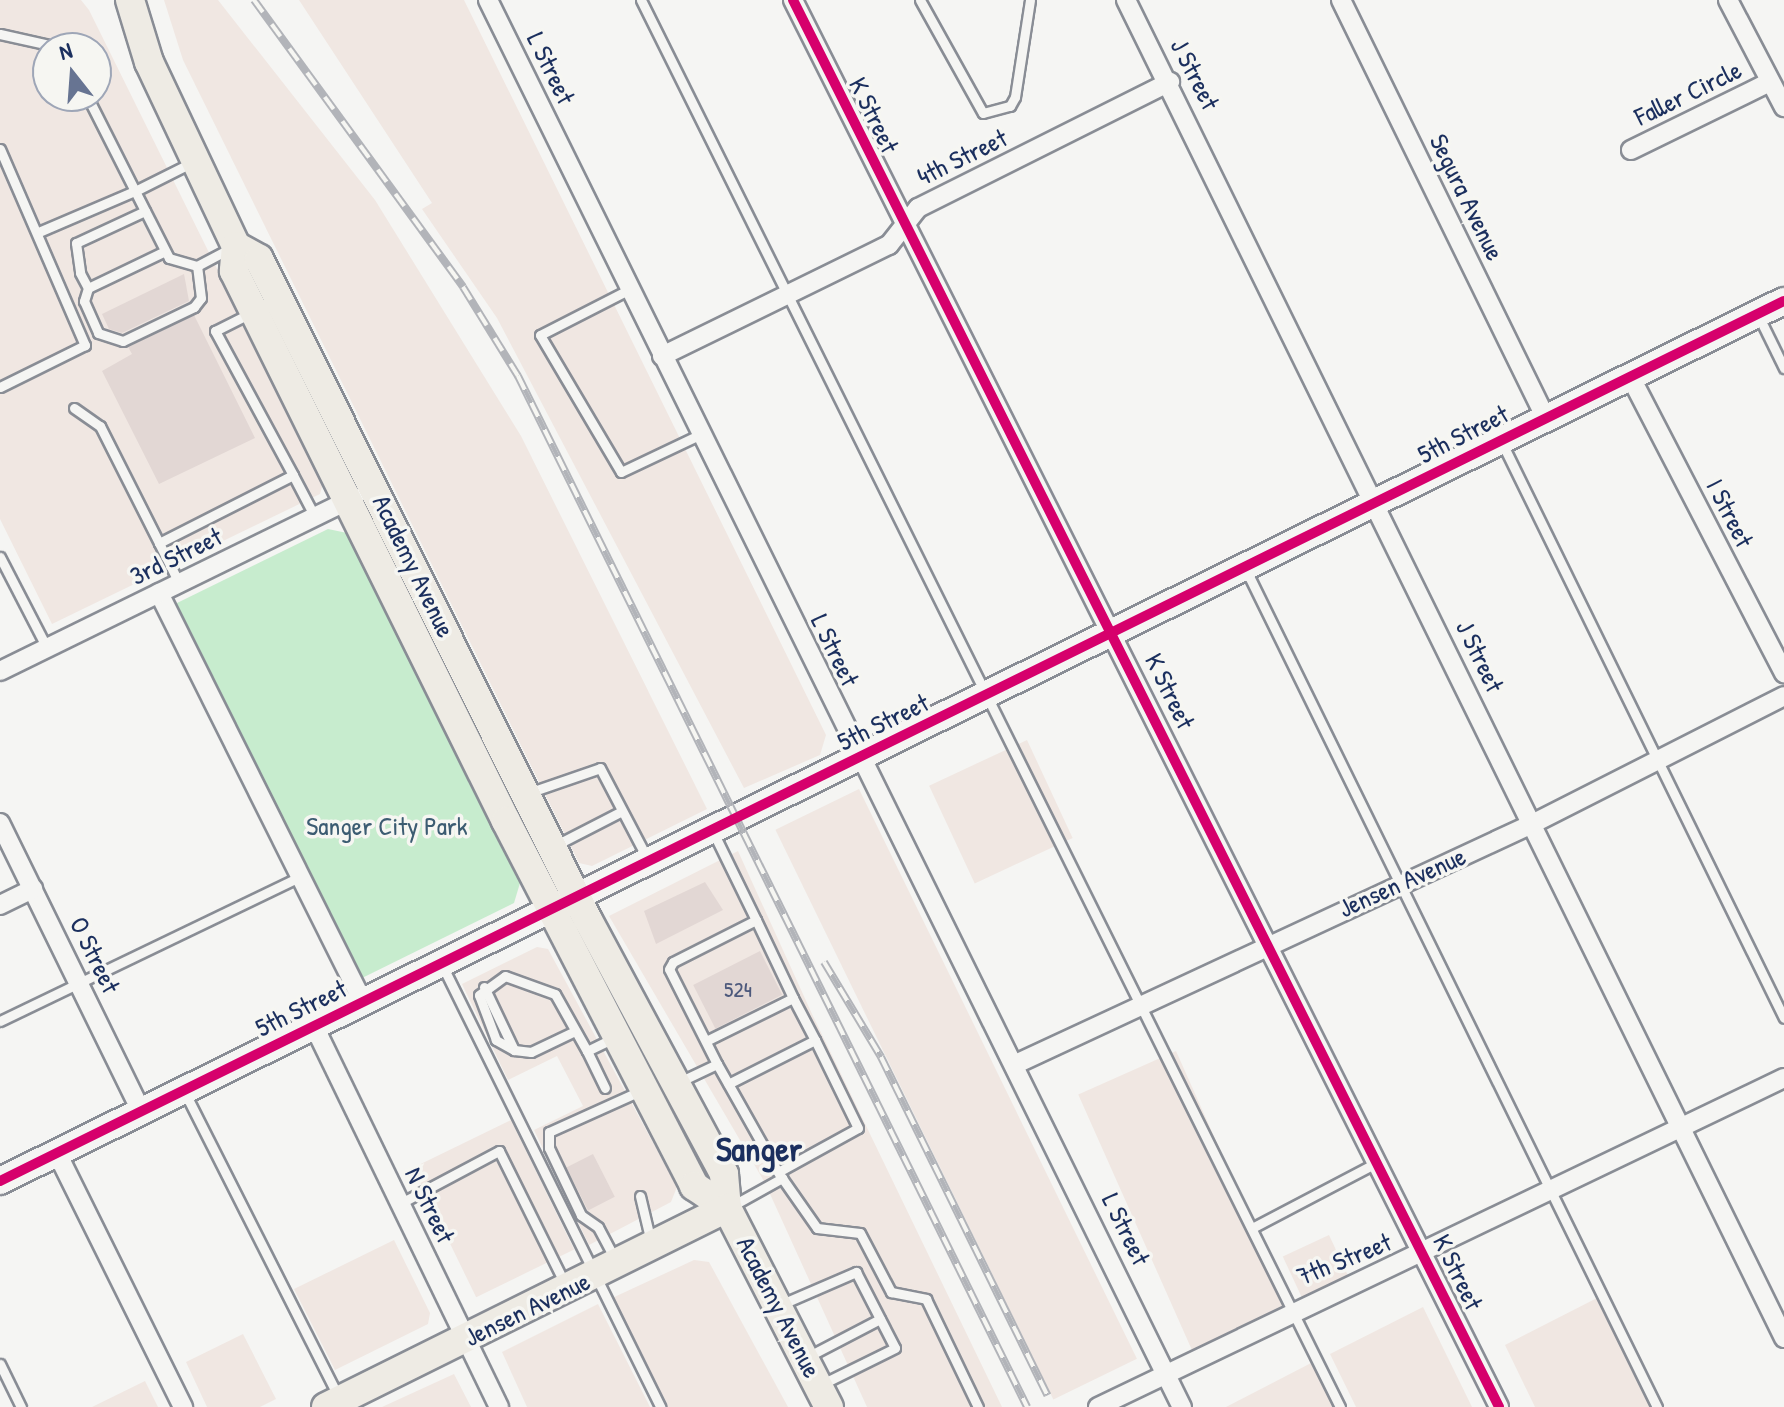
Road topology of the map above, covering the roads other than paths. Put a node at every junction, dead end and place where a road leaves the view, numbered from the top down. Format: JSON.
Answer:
{"nodes":[{"id":1,"x":130,"y":0,"type":"edge"},
{"id":2,"x":488,"y":0,"type":"edge"},
{"id":3,"x":641,"y":0,"type":"edge"},
{"id":4,"x":793,"y":0,"type":"edge"},
{"id":5,"x":920,"y":0,"type":"edge"},
{"id":6,"x":1030,"y":0,"type":"edge"},
{"id":7,"x":1126,"y":0,"type":"edge"},
{"id":8,"x":1341,"y":0,"type":"edge"},
{"id":9,"x":1728,"y":0,"type":"edge"},
{"id":10,"x":0,"y":34,"type":"edge"},
{"id":11,"x":32,"y":41,"type":"edge"},
{"id":12,"x":1170,"y":82,"type":"junction"},
{"id":13,"x":1768,"y":83,"type":"junction"},
{"id":14,"x":1784,"y":107,"type":"edge"},
{"id":15,"x":95,"y":112,"type":"edge"},
{"id":16,"x":0,"y":149,"type":"edge"},
{"id":17,"x":1631,"y":150,"type":"dead end"},
{"id":18,"x":196,"y":160,"type":"junction"},
{"id":19,"x":135,"y":191,"type":"junction"},
{"id":20,"x":145,"y":211,"type":"junction"},
{"id":21,"x":66,"y":224,"type":"junction"},
{"id":22,"x":905,"y":228,"type":"junction"},
{"id":23,"x":41,"y":231,"type":"junction"},
{"id":24,"x":76,"y":243,"type":"junction"},
{"id":25,"x":236,"y":246,"type":"junction"},
{"id":26,"x":163,"y":252,"type":"junction"},
{"id":27,"x":197,"y":266,"type":"junction"},
{"id":28,"x":88,"y":288,"type":"junction"},
{"id":29,"x":630,"y":289,"type":"junction"},
{"id":30,"x":789,"y":295,"type":"junction"},
{"id":31,"x":1784,"y":301,"type":"edge"},
{"id":32,"x":266,"y":305,"type":"junction"},
{"id":33,"x":1757,"y":314,"type":"junction"},
{"id":34,"x":662,"y":356,"type":"junction"},
{"id":35,"x":1784,"y":368,"type":"edge"},
{"id":36,"x":1630,"y":376,"type":"junction"},
{"id":37,"x":0,"y":387,"type":"edge"},
{"id":38,"x":74,"y":408,"type":"dead end"},
{"id":39,"x":1545,"y":417,"type":"junction"},
{"id":40,"x":701,"y":434,"type":"junction"},
{"id":41,"x":1500,"y":440,"type":"junction"},
{"id":42,"x":293,"y":475,"type":"junction"},
{"id":43,"x":375,"y":488,"type":"junction"},
{"id":44,"x":349,"y":500,"type":"junction"},
{"id":45,"x":1375,"y":503,"type":"junction"},
{"id":46,"x":315,"y":517,"type":"junction"},
{"id":47,"x":159,"y":543,"type":"junction"},
{"id":48,"x":0,"y":557,"type":"edge"},
{"id":49,"x":1245,"y":568,"type":"junction"},
{"id":50,"x":179,"y":583,"type":"junction"},
{"id":51,"x":159,"y":593,"type":"junction"},
{"id":52,"x":1112,"y":634,"type":"junction"},
{"id":53,"x":47,"y":648,"type":"junction"},
{"id":54,"x":0,"y":671,"type":"edge"},
{"id":55,"x":1784,"y":673,"type":"edge"},
{"id":56,"x":439,"y":685,"type":"junction"},
{"id":57,"x":988,"y":695,"type":"junction"},
{"id":58,"x":1784,"y":696,"type":"edge"},
{"id":59,"x":505,"y":752,"type":"junction"},
{"id":60,"x":859,"y":758,"type":"junction"},
{"id":61,"x":1661,"y":758,"type":"junction"},
{"id":62,"x":525,"y":794,"type":"junction"},
{"id":63,"x":622,"y":811,"type":"junction"},
{"id":64,"x":0,"y":823,"type":"edge"},
{"id":65,"x":1534,"y":823,"type":"junction"},
{"id":66,"x":713,"y":832,"type":"junction"},
{"id":67,"x":552,"y":847,"type":"junction"},
{"id":68,"x":650,"y":863,"type":"junction"},
{"id":69,"x":301,"y":876,"type":"junction"},
{"id":70,"x":1400,"y":883,"type":"junction"},
{"id":71,"x":33,"y":889,"type":"junction"},
{"id":72,"x":577,"y":898,"type":"junction"},
{"id":73,"x":0,"y":905,"type":"edge"},
{"id":74,"x":550,"y":910,"type":"junction"},
{"id":75,"x":756,"y":920,"type":"junction"},
{"id":76,"x":1269,"y":942,"type":"junction"},
{"id":77,"x":441,"y":963,"type":"junction"},
{"id":78,"x":80,"y":983,"type":"junction"},
{"id":79,"x":793,"y":998,"type":"junction"},
{"id":80,"x":363,"y":1002,"type":"junction"},
{"id":81,"x":1138,"y":1005,"type":"junction"},
{"id":82,"x":1784,"y":1018,"type":"edge"},
{"id":83,"x":0,"y":1021,"type":"edge"},
{"id":84,"x":314,"y":1026,"type":"junction"},
{"id":85,"x":575,"y":1031,"type":"junction"},
{"id":86,"x":617,"y":1036,"type":"junction"},
{"id":87,"x":815,"y":1040,"type":"junction"},
{"id":88,"x":706,"y":1041,"type":"junction"},
{"id":89,"x":587,"y":1051,"type":"junction"},
{"id":90,"x":1018,"y":1063,"type":"junction"},
{"id":91,"x":717,"y":1064,"type":"junction"},
{"id":92,"x":1784,"y":1078,"type":"edge"},
{"id":93,"x":677,"y":1083,"type":"junction"},
{"id":94,"x":728,"y":1084,"type":"junction"},
{"id":95,"x":605,"y":1088,"type":"dead end"},
{"id":96,"x":645,"y":1088,"type":"junction"},
{"id":97,"x":184,"y":1090,"type":"junction"},
{"id":98,"x":141,"y":1111,"type":"junction"},
{"id":99,"x":1684,"y":1127,"type":"junction"},
{"id":100,"x":57,"y":1153,"type":"junction"},
{"id":101,"x":1379,"y":1162,"type":"junction"},
{"id":102,"x":780,"y":1175,"type":"junction"},
{"id":103,"x":0,"y":1181,"type":"edge"},
{"id":104,"x":1551,"y":1192,"type":"junction"},
{"id":105,"x":640,"y":1196,"type":"dead end"},
{"id":106,"x":401,"y":1203,"type":"junction"},
{"id":107,"x":727,"y":1208,"type":"junction"},
{"id":108,"x":1252,"y":1228,"type":"junction"},
{"id":109,"x":653,"y":1247,"type":"junction"},
{"id":110,"x":1425,"y":1254,"type":"junction"},
{"id":111,"x":606,"y":1270,"type":"junction"},
{"id":112,"x":568,"y":1289,"type":"junction"},
{"id":113,"x":778,"y":1305,"type":"junction"},
{"id":114,"x":1292,"y":1309,"type":"junction"},
{"id":115,"x":880,"y":1319,"type":"junction"},
{"id":116,"x":1784,"y":1338,"type":"edge"},
{"id":117,"x":465,"y":1339,"type":"junction"},
{"id":118,"x":806,"y":1358,"type":"junction"},
{"id":119,"x":0,"y":1364,"type":"edge"},
{"id":120,"x":1166,"y":1373,"type":"junction"},
{"id":121,"x":824,"y":1396,"type":"edge"},
{"id":122,"x":336,"y":1405,"type":"edge"},
{"id":123,"x":21,"y":1407,"type":"edge"},
{"id":124,"x":183,"y":1407,"type":"edge"},
{"id":125,"x":499,"y":1407,"type":"edge"},
{"id":126,"x":660,"y":1407,"type":"edge"},
{"id":127,"x":978,"y":1407,"type":"edge"},
{"id":128,"x":1098,"y":1407,"type":"edge"},
{"id":129,"x":1182,"y":1407,"type":"edge"},
{"id":130,"x":1340,"y":1407,"type":"edge"},
{"id":131,"x":1499,"y":1407,"type":"edge"},
{"id":132,"x":1657,"y":1407,"type":"edge"}],
"edges":[{"from":1,"to":18,"type":"main road","name":"Academy Avenue"},
{"from":2,"to":29,"type":"street","name":"L Street"},
{"from":3,"to":30,"type":"lane"},
{"from":4,"to":22,"type":"street","name":"K Street"},
{"from":5,"to":6,"type":"lane"},
{"from":7,"to":12,"type":"street","name":"J Street"},
{"from":8,"to":39,"type":"street","name":"Segura Avenue"},
{"from":9,"to":13,"type":"street"},
{"from":10,"to":11,"type":"lane"},
{"from":12,"to":22,"type":"street","name":"4th Street"},
{"from":12,"to":45,"type":"street","name":"J Street"},
{"from":13,"to":14,"type":"street"},
{"from":13,"to":17,"type":"street","name":"Faller Circle"},
{"from":15,"to":19,"type":"lane"},
{"from":16,"to":23,"type":"lane"},
{"from":18,"to":19,"type":"lane"},
{"from":18,"to":25,"type":"main road","name":"Academy Avenue"},
{"from":19,"to":20,"type":"lane"},
{"from":19,"to":21,"type":"lane"},
{"from":20,"to":24,"type":"lane"},
{"from":20,"to":26,"type":"lane"},
{"from":21,"to":23,"type":"lane"},
{"from":21,"to":24,"type":"lane"},
{"from":22,"to":30,"type":"street","name":"4th Street"},
{"from":22,"to":52,"type":"street","name":"K Street"},
{"from":23,"to":37,"type":"lane"},
{"from":24,"to":28,"type":"lane"},
{"from":25,"to":27,"type":"lane"},
{"from":25,"to":32,"type":"main road","name":"Academy Avenue"},
{"from":26,"to":27,"type":"lane"},
{"from":26,"to":28,"type":"lane"},
{"from":27,"to":28,"type":"lane"},
{"from":29,"to":34,"type":"street","name":"L Street"},
{"from":29,"to":40,"type":"lane"},
{"from":30,"to":34,"type":"street","name":"4th Street"},
{"from":30,"to":57,"type":"lane"},
{"from":31,"to":33,"type":"street","name":"5th Street"},
{"from":32,"to":42,"type":"lane"},
{"from":32,"to":43,"type":"main road","name":"Academy Avenue"},
{"from":32,"to":44,"type":"main road","name":"Academy Avenue"},
{"from":33,"to":35,"type":"lane"},
{"from":33,"to":36,"type":"street","name":"5th Street"},
{"from":34,"to":40,"type":"street","name":"L Street"},
{"from":36,"to":39,"type":"street","name":"5th Street"},
{"from":36,"to":55,"type":"street","name":"I Street"},
{"from":38,"to":47,"type":"lane"},
{"from":39,"to":41,"type":"street","name":"5th Street"},
{"from":40,"to":60,"type":"street","name":"L Street"},
{"from":41,"to":45,"type":"street","name":"5th Street"},
{"from":41,"to":61,"type":"lane"},
{"from":42,"to":46,"type":"lane"},
{"from":42,"to":47,"type":"lane"},
{"from":43,"to":44,"type":"street","name":"3rd Street"},
{"from":43,"to":59,"type":"main road","name":"Academy Avenue"},
{"from":44,"to":46,"type":"street","name":"3rd Street"},
{"from":44,"to":56,"type":"main road","name":"Academy Avenue"},
{"from":45,"to":49,"type":"street","name":"5th Street"},
{"from":45,"to":65,"type":"street","name":"J Street"},
{"from":46,"to":50,"type":"street","name":"3rd Street"},
{"from":47,"to":50,"type":"lane"},
{"from":48,"to":53,"type":"lane"},
{"from":49,"to":52,"type":"street","name":"5th Street"},
{"from":49,"to":70,"type":"lane"},
{"from":50,"to":51,"type":"street","name":"3rd Street"},
{"from":51,"to":53,"type":"street","name":"3rd Street"},
{"from":51,"to":69,"type":"street"},
{"from":52,"to":57,"type":"street","name":"5th Street"},
{"from":52,"to":76,"type":"street","name":"K Street"},
{"from":53,"to":54,"type":"street","name":"3rd Street"},
{"from":56,"to":59,"type":"main road"},
{"from":56,"to":74,"type":"main road","name":"Academy Avenue"},
{"from":57,"to":60,"type":"street","name":"5th Street"},
{"from":57,"to":81,"type":"lane"},
{"from":58,"to":61,"type":"street","name":"Jensen Avenue"},
{"from":59,"to":62,"type":"main road","name":"Academy Avenue"},
{"from":60,"to":66,"type":"street","name":"5th Street"},
{"from":60,"to":90,"type":"street","name":"L Street"},
{"from":61,"to":65,"type":"street","name":"Jensen Avenue"},
{"from":61,"to":82,"type":"lane"},
{"from":62,"to":63,"type":"lane"},
{"from":62,"to":67,"type":"main road","name":"Academy Avenue"},
{"from":63,"to":67,"type":"lane"},
{"from":63,"to":68,"type":"lane"},
{"from":64,"to":71,"type":"street","name":"O Street"},
{"from":65,"to":70,"type":"street","name":"Jensen Avenue"},
{"from":65,"to":99,"type":"street","name":"J Street"},
{"from":66,"to":68,"type":"street","name":"5th Street"},
{"from":66,"to":75,"type":"lane"},
{"from":67,"to":72,"type":"main road","name":"Academy Avenue"},
{"from":68,"to":72,"type":"street","name":"5th Street"},
{"from":69,"to":78,"type":"lane"},
{"from":69,"to":80,"type":"street"},
{"from":70,"to":76,"type":"street","name":"Jensen Avenue"},
{"from":70,"to":104,"type":"lane"},
{"from":71,"to":73,"type":"street"},
{"from":71,"to":78,"type":"street","name":"O Street"},
{"from":72,"to":74,"type":"street","name":"5th Street"},
{"from":72,"to":93,"type":"main road","name":"Academy Avenue"},
{"from":74,"to":77,"type":"street","name":"5th Street"},
{"from":74,"to":86,"type":"main road","name":"Academy Avenue"},
{"from":75,"to":79,"type":"lane"},
{"from":75,"to":88,"type":"lane"},
{"from":76,"to":81,"type":"street","name":"Jensen Avenue"},
{"from":76,"to":101,"type":"street","name":"K Street"},
{"from":77,"to":80,"type":"street","name":"5th Street"},
{"from":77,"to":111,"type":"lane"},
{"from":78,"to":83,"type":"lane"},
{"from":78,"to":98,"type":"street","name":"O Street"},
{"from":79,"to":87,"type":"lane"},
{"from":79,"to":88,"type":"lane"},
{"from":80,"to":84,"type":"street","name":"5th Street"},
{"from":81,"to":90,"type":"street","name":"Jensen Avenue"},
{"from":81,"to":108,"type":"lane"},
{"from":84,"to":97,"type":"street","name":"5th Street"},
{"from":84,"to":106,"type":"street","name":"N Street"},
{"from":85,"to":85,"type":"lane"},
{"from":85,"to":89,"type":"lane"},
{"from":86,"to":89,"type":"lane"},
{"from":86,"to":96,"type":"main road","name":"Academy Avenue"},
{"from":87,"to":94,"type":"lane"},
{"from":87,"to":102,"type":"lane"},
{"from":88,"to":91,"type":"lane"},
{"from":89,"to":95,"type":"lane"},
{"from":90,"to":120,"type":"street","name":"L Street"},
{"from":91,"to":93,"type":"lane"},
{"from":91,"to":94,"type":"lane"},
{"from":92,"to":99,"type":"street","name":"7th Street"},
{"from":93,"to":107,"type":"main road","name":"Academy Avenue"},
{"from":94,"to":102,"type":"lane"},
{"from":96,"to":107,"type":"main road","name":"Academy Avenue"},
{"from":96,"to":111,"type":"lane"},
{"from":97,"to":98,"type":"street","name":"5th Street"},
{"from":97,"to":122,"type":"lane"},
{"from":98,"to":100,"type":"street","name":"5th Street"},
{"from":99,"to":104,"type":"street","name":"7th Street"},
{"from":99,"to":116,"type":"street","name":"J Street"},
{"from":100,"to":103,"type":"street","name":"5th Street"},
{"from":100,"to":124,"type":"street"},
{"from":101,"to":108,"type":"lane"},
{"from":101,"to":110,"type":"street","name":"K Street"},
{"from":102,"to":107,"type":"lane"},
{"from":102,"to":127,"type":"lane"},
{"from":104,"to":110,"type":"street","name":"7th Street"},
{"from":104,"to":132,"type":"lane"},
{"from":105,"to":109,"type":"lane"},
{"from":106,"to":112,"type":"lane"},
{"from":106,"to":117,"type":"street","name":"N Street"},
{"from":107,"to":109,"type":"main road","name":"Jensen Avenue"},
{"from":107,"to":113,"type":"main road","name":"Academy Avenue"},
{"from":108,"to":114,"type":"lane"},
{"from":109,"to":111,"type":"main road","name":"Jensen Avenue"},
{"from":110,"to":114,"type":"street","name":"7th Street"},
{"from":110,"to":131,"type":"street","name":"K Street"},
{"from":111,"to":112,"type":"main road","name":"Jensen Avenue"},
{"from":111,"to":126,"type":"lane"},
{"from":112,"to":117,"type":"main road","name":"Jensen Avenue"},
{"from":113,"to":115,"type":"lane"},
{"from":113,"to":118,"type":"main road","name":"Academy Avenue"},
{"from":114,"to":120,"type":"street","name":"7th Street"},
{"from":114,"to":130,"type":"lane"},
{"from":115,"to":118,"type":"lane"},
{"from":115,"to":121,"type":"lane"},
{"from":117,"to":122,"type":"main road","name":"Jensen Avenue"},
{"from":117,"to":125,"type":"street","name":"N Street"},
{"from":118,"to":121,"type":"main road","name":"Academy Avenue"},
{"from":119,"to":123,"type":"lane"},
{"from":120,"to":128,"type":"street","name":"7th Street"},
{"from":120,"to":129,"type":"street","name":"L Street"}]}
